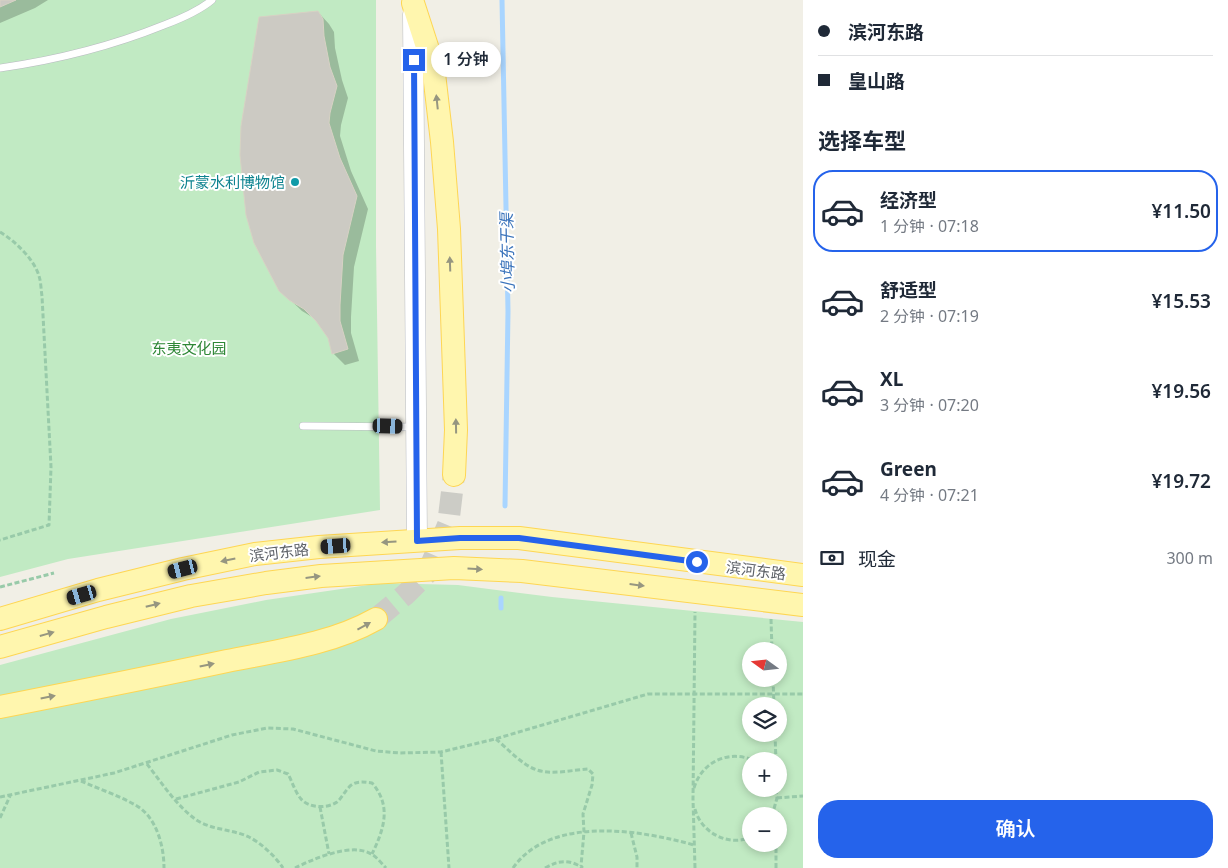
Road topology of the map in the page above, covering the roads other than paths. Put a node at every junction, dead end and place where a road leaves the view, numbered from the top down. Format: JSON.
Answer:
{"nodes":[{"id":1,"x":212,"y":0,"type":"edge"},
{"id":2,"x":413,"y":1,"type":"edge"},
{"id":3,"x":0,"y":68,"type":"edge"},
{"id":4,"x":303,"y":426,"type":"dead end"},
{"id":5,"x":416,"y":427,"type":"junction"},
{"id":6,"x":454,"y":475,"type":"tunnel mouth"},
{"id":7,"x":417,"y":541,"type":"junction"},
{"id":8,"x":803,"y":576,"type":"edge"},
{"id":9,"x":803,"y":605,"type":"edge"},
{"id":10,"x":0,"y":619,"type":"edge"},
{"id":11,"x":376,"y":619,"type":"tunnel mouth"},
{"id":12,"x":0,"y":648,"type":"edge"},
{"id":13,"x":0,"y":707,"type":"edge"}],
"edges":[{"from":1,"to":3,"type":"lane"},
{"from":2,"to":5,"type":"main road"},
{"from":6,"to":2,"type":"main road","one_way":true},
{"from":4,"to":5,"type":"lane"},
{"from":5,"to":7,"type":"main road"},
{"from":7,"to":8,"type":"main road","name":"滨河东路"},
{"from":7,"to":10,"type":"main road","name":"滨河东路","one_way":true},
{"from":12,"to":9,"type":"main road","name":"滨河东路","one_way":true},
{"from":13,"to":11,"type":"main road","one_way":true}]}
